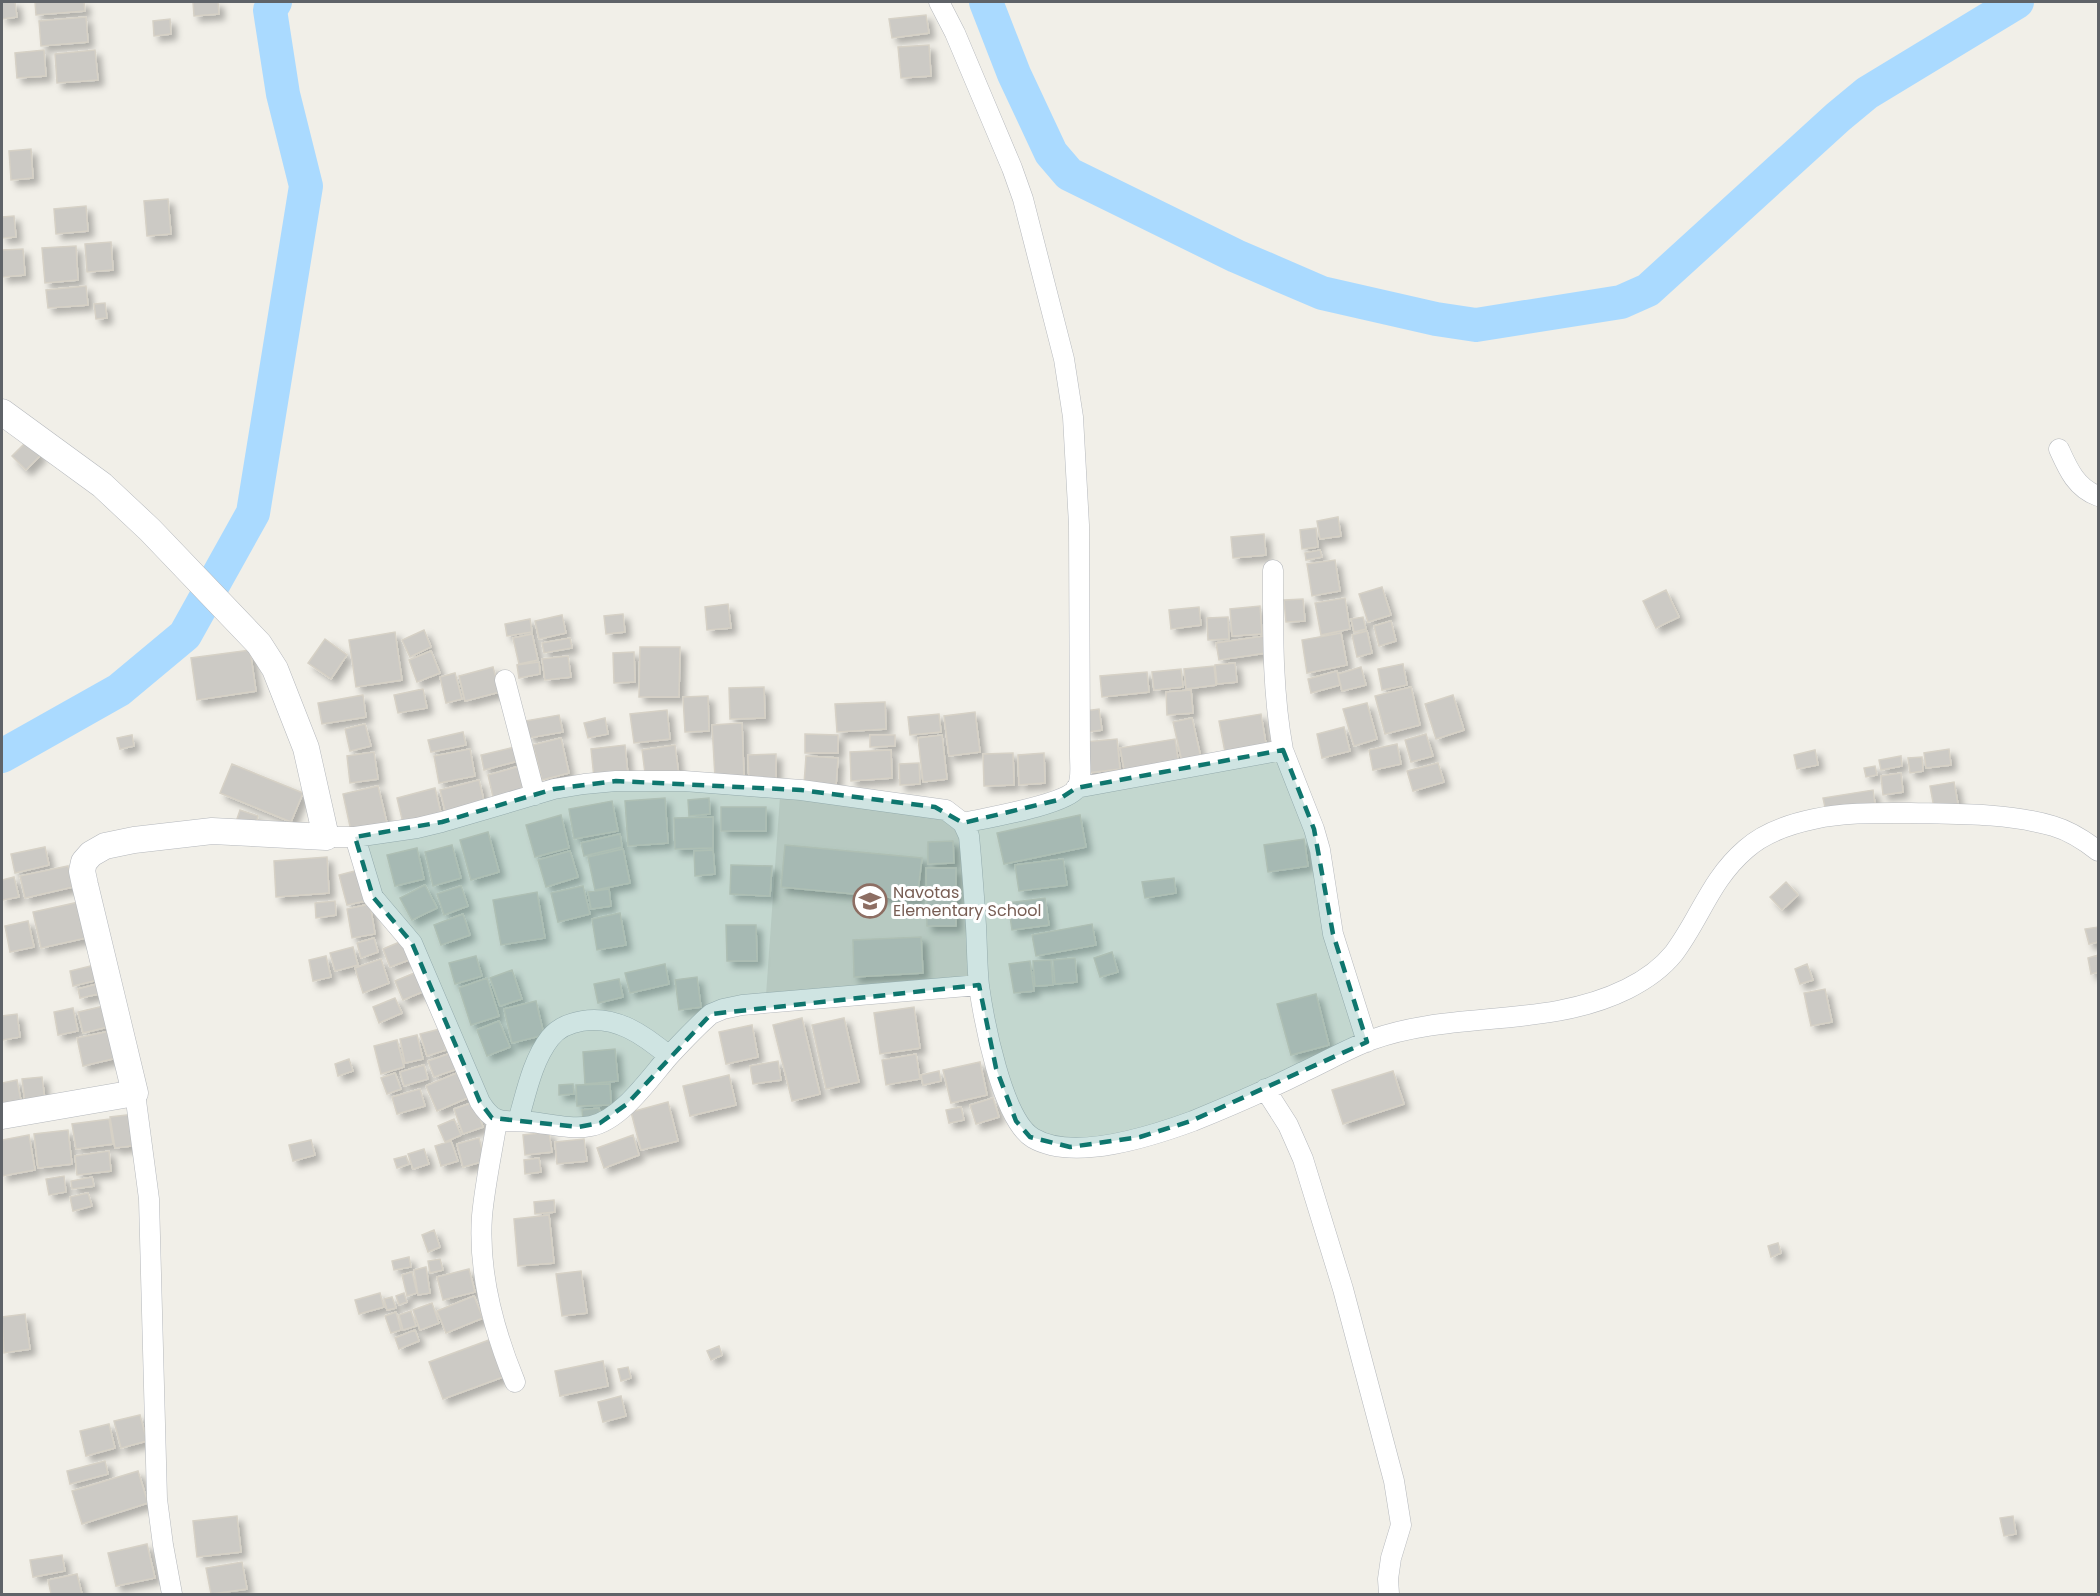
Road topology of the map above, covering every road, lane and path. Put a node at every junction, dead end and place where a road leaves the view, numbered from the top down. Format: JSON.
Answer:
{"nodes":[{"id":1,"x":939,"y":2,"type":"edge"},
{"id":2,"x":2,"y":412,"type":"edge"},
{"id":3,"x":2060,"y":449,"type":"dead end"},
{"id":4,"x":2098,"y":496,"type":"edge"},
{"id":5,"x":1274,"y":570,"type":"dead end"},
{"id":6,"x":505,"y":680,"type":"dead end"},
{"id":7,"x":1283,"y":750,"type":"junction"},
{"id":8,"x":1076,"y":789,"type":"junction"},
{"id":9,"x":535,"y":795,"type":"junction"},
{"id":10,"x":963,"y":823,"type":"junction"},
{"id":11,"x":327,"y":837,"type":"junction"},
{"id":12,"x":355,"y":837,"type":"junction"},
{"id":13,"x":2098,"y":851,"type":"edge"},
{"id":14,"x":979,"y":985,"type":"junction"},
{"id":15,"x":1366,"y":1042,"type":"junction"},
{"id":16,"x":669,"y":1056,"type":"junction"},
{"id":17,"x":1265,"y":1089,"type":"junction"},
{"id":18,"x":135,"y":1093,"type":"junction"},
{"id":19,"x":2,"y":1116,"type":"edge"},
{"id":20,"x":497,"y":1120,"type":"junction"},
{"id":21,"x":518,"y":1121,"type":"junction"},
{"id":22,"x":515,"y":1382,"type":"dead end"},
{"id":23,"x":172,"y":1594,"type":"edge"},
{"id":24,"x":1389,"y":1594,"type":"edge"}],
"edges":[{"from":1,"to":8,"type":"street"},
{"from":2,"to":11,"type":"street"},
{"from":3,"to":4,"type":"street"},
{"from":5,"to":7,"type":"street"},
{"from":6,"to":9,"type":"street"},
{"from":7,"to":8,"type":"street"},
{"from":7,"to":15,"type":"street"},
{"from":8,"to":10,"type":"street"},
{"from":9,"to":10,"type":"street"},
{"from":9,"to":12,"type":"street"},
{"from":10,"to":14,"type":"street"},
{"from":11,"to":12,"type":"street"},
{"from":11,"to":18,"type":"street"},
{"from":12,"to":20,"type":"street"},
{"from":13,"to":15,"type":"street"},
{"from":14,"to":16,"type":"street"},
{"from":14,"to":17,"type":"street"},
{"from":15,"to":17,"type":"street"},
{"from":16,"to":21,"type":"street"},
{"from":16,"to":21,"type":"street"},
{"from":17,"to":24,"type":"street"},
{"from":18,"to":19,"type":"street"},
{"from":18,"to":23,"type":"street"},
{"from":20,"to":21,"type":"street"},
{"from":20,"to":22,"type":"street"}]}
